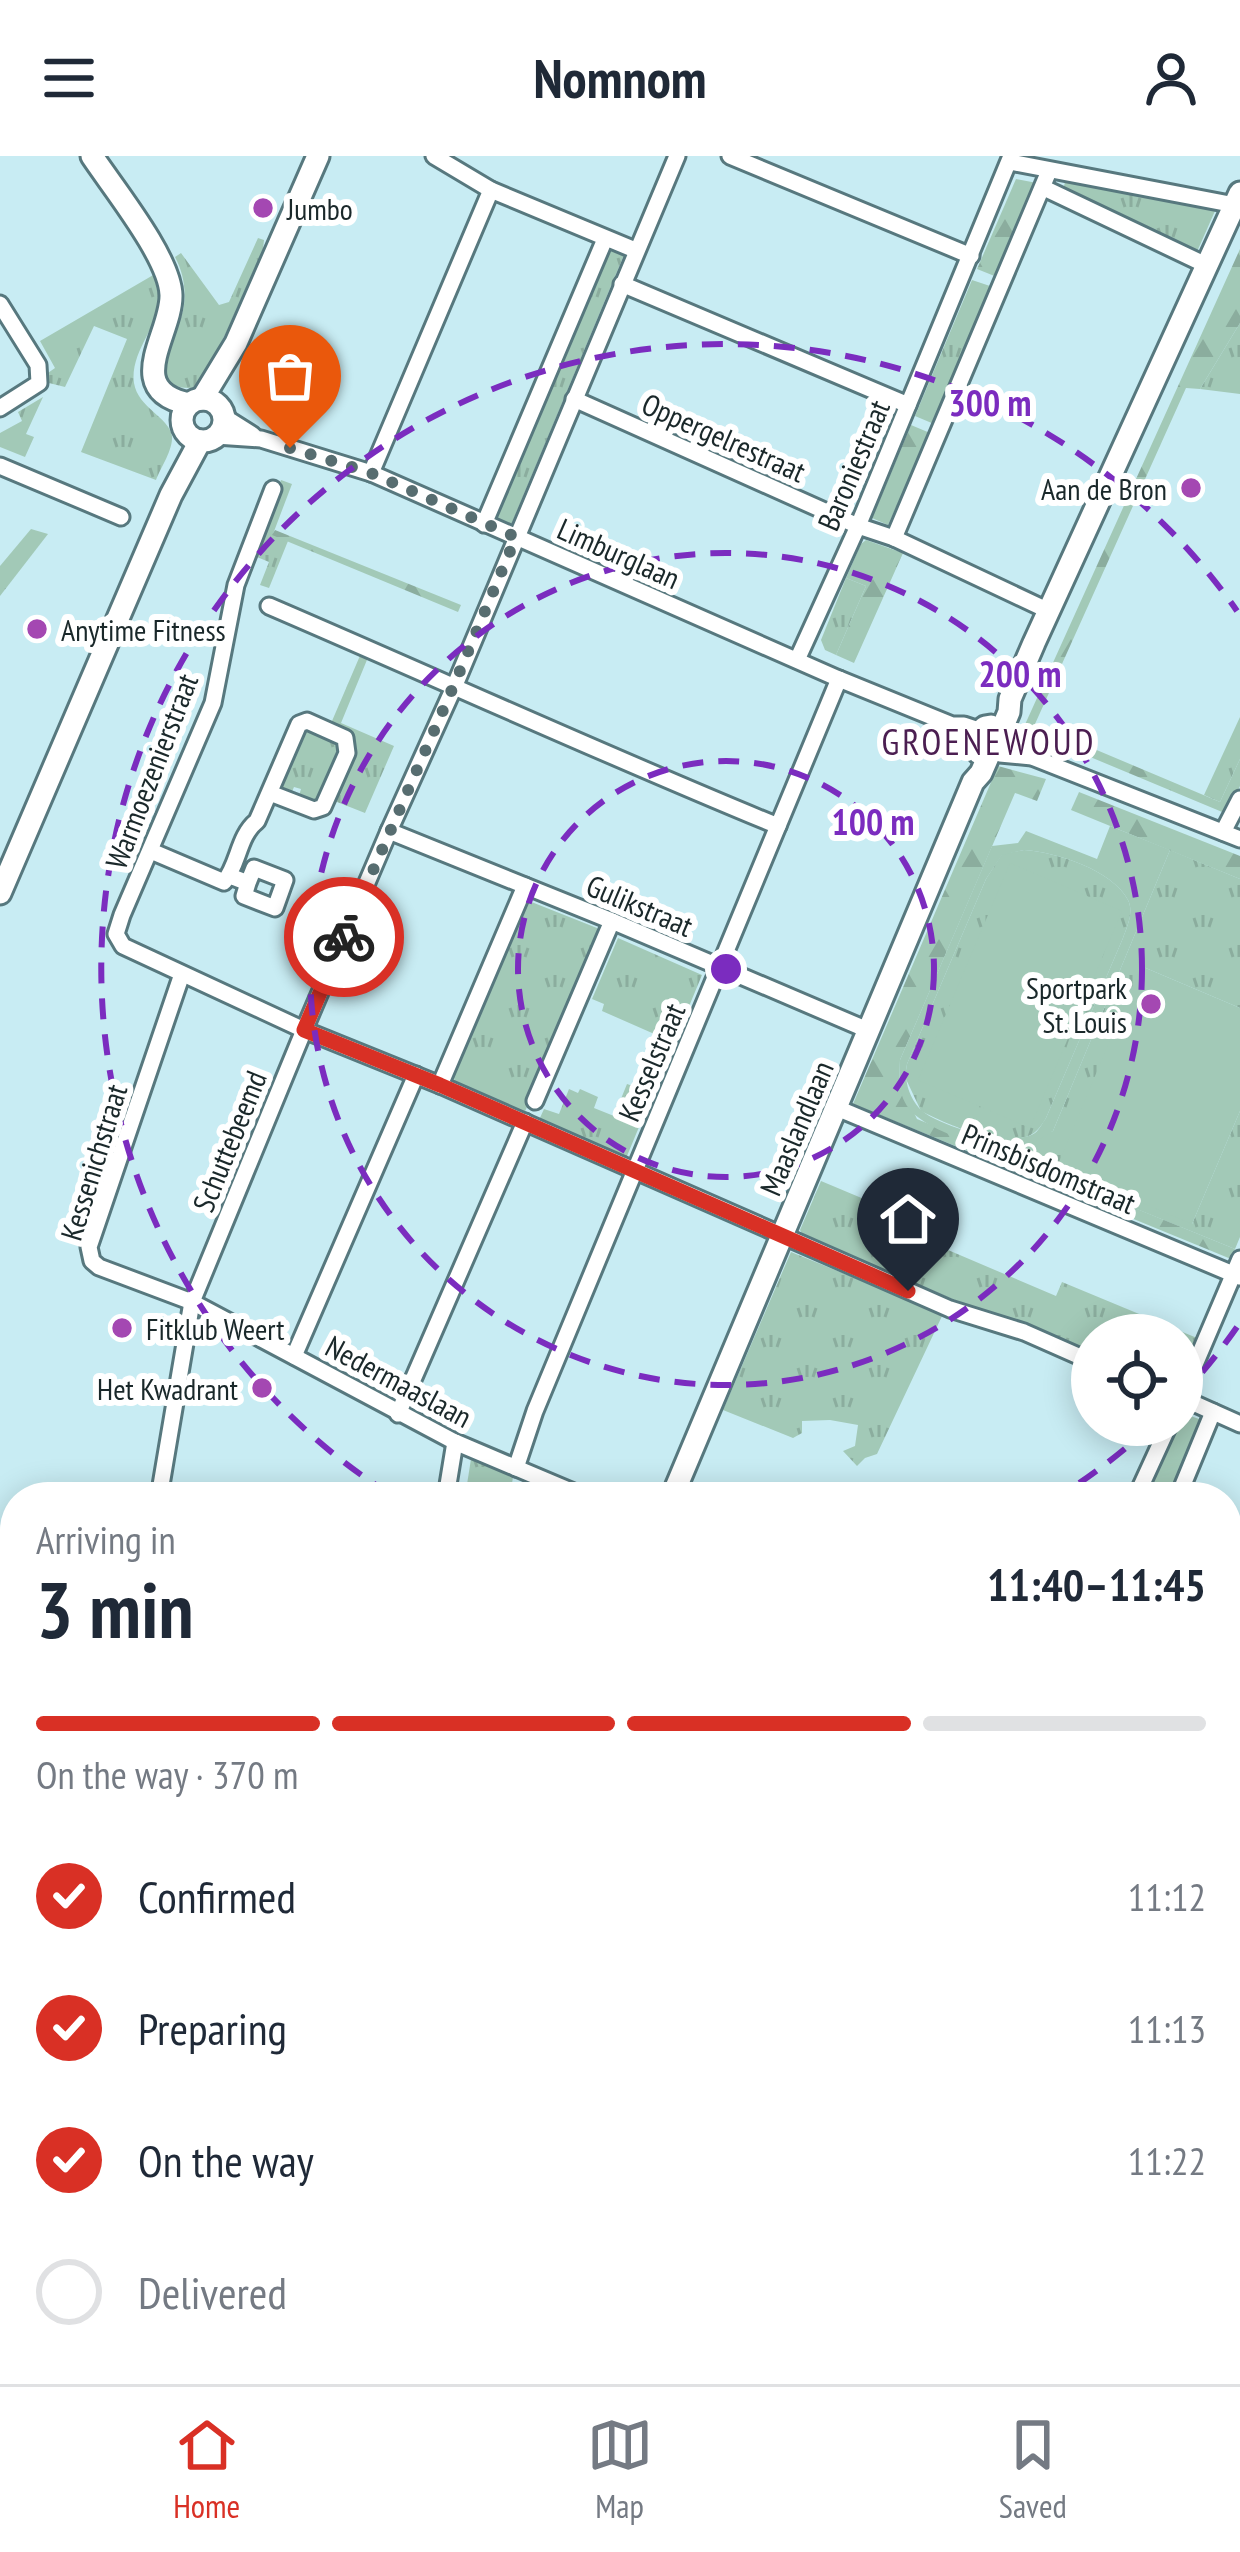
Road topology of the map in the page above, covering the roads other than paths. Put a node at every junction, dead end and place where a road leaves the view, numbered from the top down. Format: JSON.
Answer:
{"nodes":[{"id":1,"x":92,"y":156,"type":"edge"},
{"id":2,"x":318,"y":156,"type":"edge"},
{"id":3,"x":434,"y":156,"type":"edge"},
{"id":4,"x":677,"y":156,"type":"edge"},
{"id":5,"x":730,"y":156,"type":"edge"},
{"id":6,"x":1011,"y":159,"type":"edge"},
{"id":7,"x":1049,"y":171,"type":"junction"},
{"id":8,"x":1044,"y":188,"type":"junction"},
{"id":9,"x":491,"y":190,"type":"junction"},
{"id":10,"x":1237,"y":199,"type":"edge"},
{"id":11,"x":605,"y":238,"type":"junction"},
{"id":12,"x":635,"y":250,"type":"junction"},
{"id":13,"x":971,"y":256,"type":"junction"},
{"id":14,"x":1206,"y":266,"type":"junction"},
{"id":15,"x":622,"y":284,"type":"junction"},
{"id":16,"x":0,"y":304,"type":"edge"},
{"id":17,"x":574,"y":399,"type":"junction"},
{"id":18,"x":908,"y":405,"type":"junction"},
{"id":19,"x":0,"y":408,"type":"edge"},
{"id":20,"x":202,"y":420,"type":"junction"},
{"id":21,"x":0,"y":466,"type":"edge"},
{"id":22,"x":371,"y":473,"type":"junction"},
{"id":23,"x":272,"y":490,"type":"dead end"},
{"id":24,"x":121,"y":517,"type":"dead end"},
{"id":25,"x":484,"y":524,"type":"junction"},
{"id":26,"x":858,"y":526,"type":"junction"},
{"id":27,"x":516,"y":537,"type":"junction"},
{"id":28,"x":894,"y":538,"type":"junction"},
{"id":29,"x":236,"y":585,"type":"junction"},
{"id":30,"x":254,"y":592,"type":"dead end"},
{"id":31,"x":269,"y":606,"type":"dead end"},
{"id":32,"x":1049,"y":611,"type":"junction"},
{"id":33,"x":796,"y":660,"type":"junction"},
{"id":34,"x":839,"y":679,"type":"junction"},
{"id":35,"x":454,"y":685,"type":"junction"},
{"id":36,"x":990,"y":741,"type":"junction"},
{"id":37,"x":270,"y":793,"type":"junction"},
{"id":38,"x":1240,"y":799,"type":"edge"},
{"id":39,"x":778,"y":826,"type":"junction"},
{"id":40,"x":388,"y":830,"type":"junction"},
{"id":41,"x":1232,"y":835,"type":"edge"},
{"id":42,"x":151,"y":851,"type":"junction"},
{"id":43,"x":230,"y":876,"type":"junction"},
{"id":44,"x":248,"y":884,"type":"dead end"},
{"id":45,"x":525,"y":886,"type":"junction"},
{"id":46,"x":0,"y":893,"type":"edge"},
{"id":47,"x":612,"y":921,"type":"junction"},
{"id":48,"x":720,"y":968,"type":"junction"},
{"id":49,"x":182,"y":974,"type":"junction"},
{"id":50,"x":304,"y":1030,"type":"junction"},
{"id":51,"x":870,"y":1031,"type":"junction"},
{"id":52,"x":416,"y":1075,"type":"junction"},
{"id":53,"x":440,"y":1085,"type":"junction"},
{"id":54,"x":535,"y":1101,"type":"dead end"},
{"id":55,"x":837,"y":1108,"type":"junction"},
{"id":56,"x":525,"y":1122,"type":"junction"},
{"id":57,"x":635,"y":1171,"type":"junction"},
{"id":58,"x":783,"y":1236,"type":"junction"},
{"id":59,"x":1238,"y":1270,"type":"edge"},
{"id":60,"x":192,"y":1302,"type":"junction"},
{"id":61,"x":1203,"y":1349,"type":"edge"},
{"id":62,"x":1071,"y":1353,"type":"edge"},
{"id":63,"x":294,"y":1356,"type":"junction"},
{"id":64,"x":1203,"y":1407,"type":"edge"},
{"id":65,"x":1213,"y":1412,"type":"junction"},
{"id":66,"x":398,"y":1414,"type":"junction"},
{"id":67,"x":1240,"y":1424,"type":"edge"},
{"id":68,"x":455,"y":1442,"type":"junction"},
{"id":69,"x":1159,"y":1446,"type":"edge"},
{"id":70,"x":516,"y":1468,"type":"junction"},
{"id":71,"x":162,"y":1482,"type":"edge"},
{"id":72,"x":448,"y":1482,"type":"edge"},
{"id":73,"x":549,"y":1482,"type":"edge"},
{"id":74,"x":678,"y":1482,"type":"edge"},
{"id":75,"x":1143,"y":1482,"type":"edge"},
{"id":76,"x":1184,"y":1482,"type":"edge"}],
"edges":[{"from":1,"to":20,"type":"street"},
{"from":2,"to":20,"type":"street"},
{"from":3,"to":9,"type":"street"},
{"from":4,"to":12,"type":"street","name":"Schuttebeemd"},
{"from":5,"to":13,"type":"street"},
{"from":6,"to":7,"type":"street"},
{"from":6,"to":13,"type":"street","name":"Baroniestraat"},
{"from":7,"to":8,"type":"street"},
{"from":7,"to":10,"type":"street"},
{"from":8,"to":14,"type":"street"},
{"from":8,"to":28,"type":"street"},
{"from":9,"to":11,"type":"street"},
{"from":9,"to":22,"type":"street"},
{"from":10,"to":14,"type":"street","name":"Maaslandlaan"},
{"from":11,"to":12,"type":"street"},
{"from":11,"to":25,"type":"street"},
{"from":12,"to":15,"type":"street","name":"Schuttebeemd"},
{"from":13,"to":18,"type":"street","name":"Baroniestraat"},
{"from":14,"to":32,"type":"street","name":"Maaslandlaan"},
{"from":15,"to":17,"type":"street","name":"Schuttebeemd"},
{"from":15,"to":18,"type":"street"},
{"from":16,"to":19,"type":"street"},
{"from":17,"to":26,"type":"street","name":"Oppergelrestraat"},
{"from":17,"to":27,"type":"street","name":"Schuttebeemd"},
{"from":18,"to":26,"type":"street","name":"Baroniestraat"},
{"from":20,"to":22,"type":"street","name":"Limburglaan"},
{"from":20,"to":46,"type":"street"},
{"from":21,"to":24,"type":"street"},
{"from":22,"to":25,"type":"street","name":"Limburglaan"},
{"from":23,"to":29,"type":"street","name":"Warmoezenierstraat"},
{"from":25,"to":27,"type":"street","name":"Limburglaan"},
{"from":26,"to":28,"type":"street","name":"Oppergelrestraat"},
{"from":26,"to":33,"type":"street","name":"Baroniestraat"},
{"from":27,"to":33,"type":"street","name":"Limburglaan"},
{"from":27,"to":35,"type":"street","name":"Schuttebeemd"},
{"from":28,"to":32,"type":"street","name":"Oppergelrestraat"},
{"from":29,"to":30,"type":"street"},
{"from":29,"to":42,"type":"street","name":"Warmoezenierstraat"},
{"from":31,"to":35,"type":"street"},
{"from":32,"to":36,"type":"street","name":"Maaslandlaan"},
{"from":33,"to":34,"type":"street","name":"Limburglaan"},
{"from":34,"to":36,"type":"street","name":"Limburglaan"},
{"from":34,"to":39,"type":"street","name":"Kesselstraat"},
{"from":35,"to":39,"type":"street"},
{"from":35,"to":40,"type":"street","name":"Schuttebeemd"},
{"from":36,"to":41,"type":"street","name":"Limburglaan"},
{"from":36,"to":51,"type":"street","name":"Maaslandlaan"},
{"from":37,"to":37,"type":"street"},
{"from":37,"to":43,"type":"street"},
{"from":38,"to":41,"type":"street"},
{"from":39,"to":48,"type":"street","name":"Kesselstraat"},
{"from":40,"to":45,"type":"street","name":"Gulikstraat"},
{"from":40,"to":50,"type":"street","name":"Schuttebeemd"},
{"from":42,"to":43,"type":"street"},
{"from":42,"to":49,"type":"street","name":"Warmoezenierstraat"},
{"from":43,"to":44,"type":"street"},
{"from":45,"to":47,"type":"street","name":"Gulikstraat"},
{"from":45,"to":53,"type":"street"},
{"from":47,"to":48,"type":"street","name":"Gulikstraat"},
{"from":47,"to":54,"type":"street"},
{"from":48,"to":51,"type":"street","name":"Gulikstraat"},
{"from":48,"to":57,"type":"street","name":"Kesselstraat"},
{"from":49,"to":50,"type":"street"},
{"from":49,"to":60,"type":"street","name":"Kessenichstraat"},
{"from":50,"to":52,"type":"street"},
{"from":50,"to":60,"type":"street","name":"Schuttebeemd"},
{"from":51,"to":55,"type":"street","name":"Maaslandlaan"},
{"from":52,"to":53,"type":"street"},
{"from":52,"to":63,"type":"street"},
{"from":53,"to":56,"type":"street"},
{"from":55,"to":58,"type":"street","name":"Maaslandlaan"},
{"from":55,"to":59,"type":"street","name":"Prinsbisdomstraat"},
{"from":56,"to":57,"type":"street"},
{"from":56,"to":66,"type":"street"},
{"from":57,"to":58,"type":"street"},
{"from":57,"to":70,"type":"street","name":"Kesselstraat"},
{"from":58,"to":62,"type":"street"},
{"from":58,"to":74,"type":"street","name":"Maaslandlaan"},
{"from":59,"to":61,"type":"street"},
{"from":60,"to":63,"type":"street","name":"Nedermaaslaan"},
{"from":60,"to":71,"type":"street","name":"Schuttebeemd"},
{"from":63,"to":66,"type":"street","name":"Nedermaaslaan"},
{"from":64,"to":65,"type":"street"},
{"from":65,"to":67,"type":"street"},
{"from":65,"to":76,"type":"street"},
{"from":66,"to":68,"type":"street","name":"Nedermaaslaan"},
{"from":68,"to":70,"type":"street","name":"Nedermaaslaan"},
{"from":68,"to":72,"type":"street"},
{"from":69,"to":75,"type":"street"},
{"from":70,"to":73,"type":"street","name":"Nedermaaslaan"}]}
